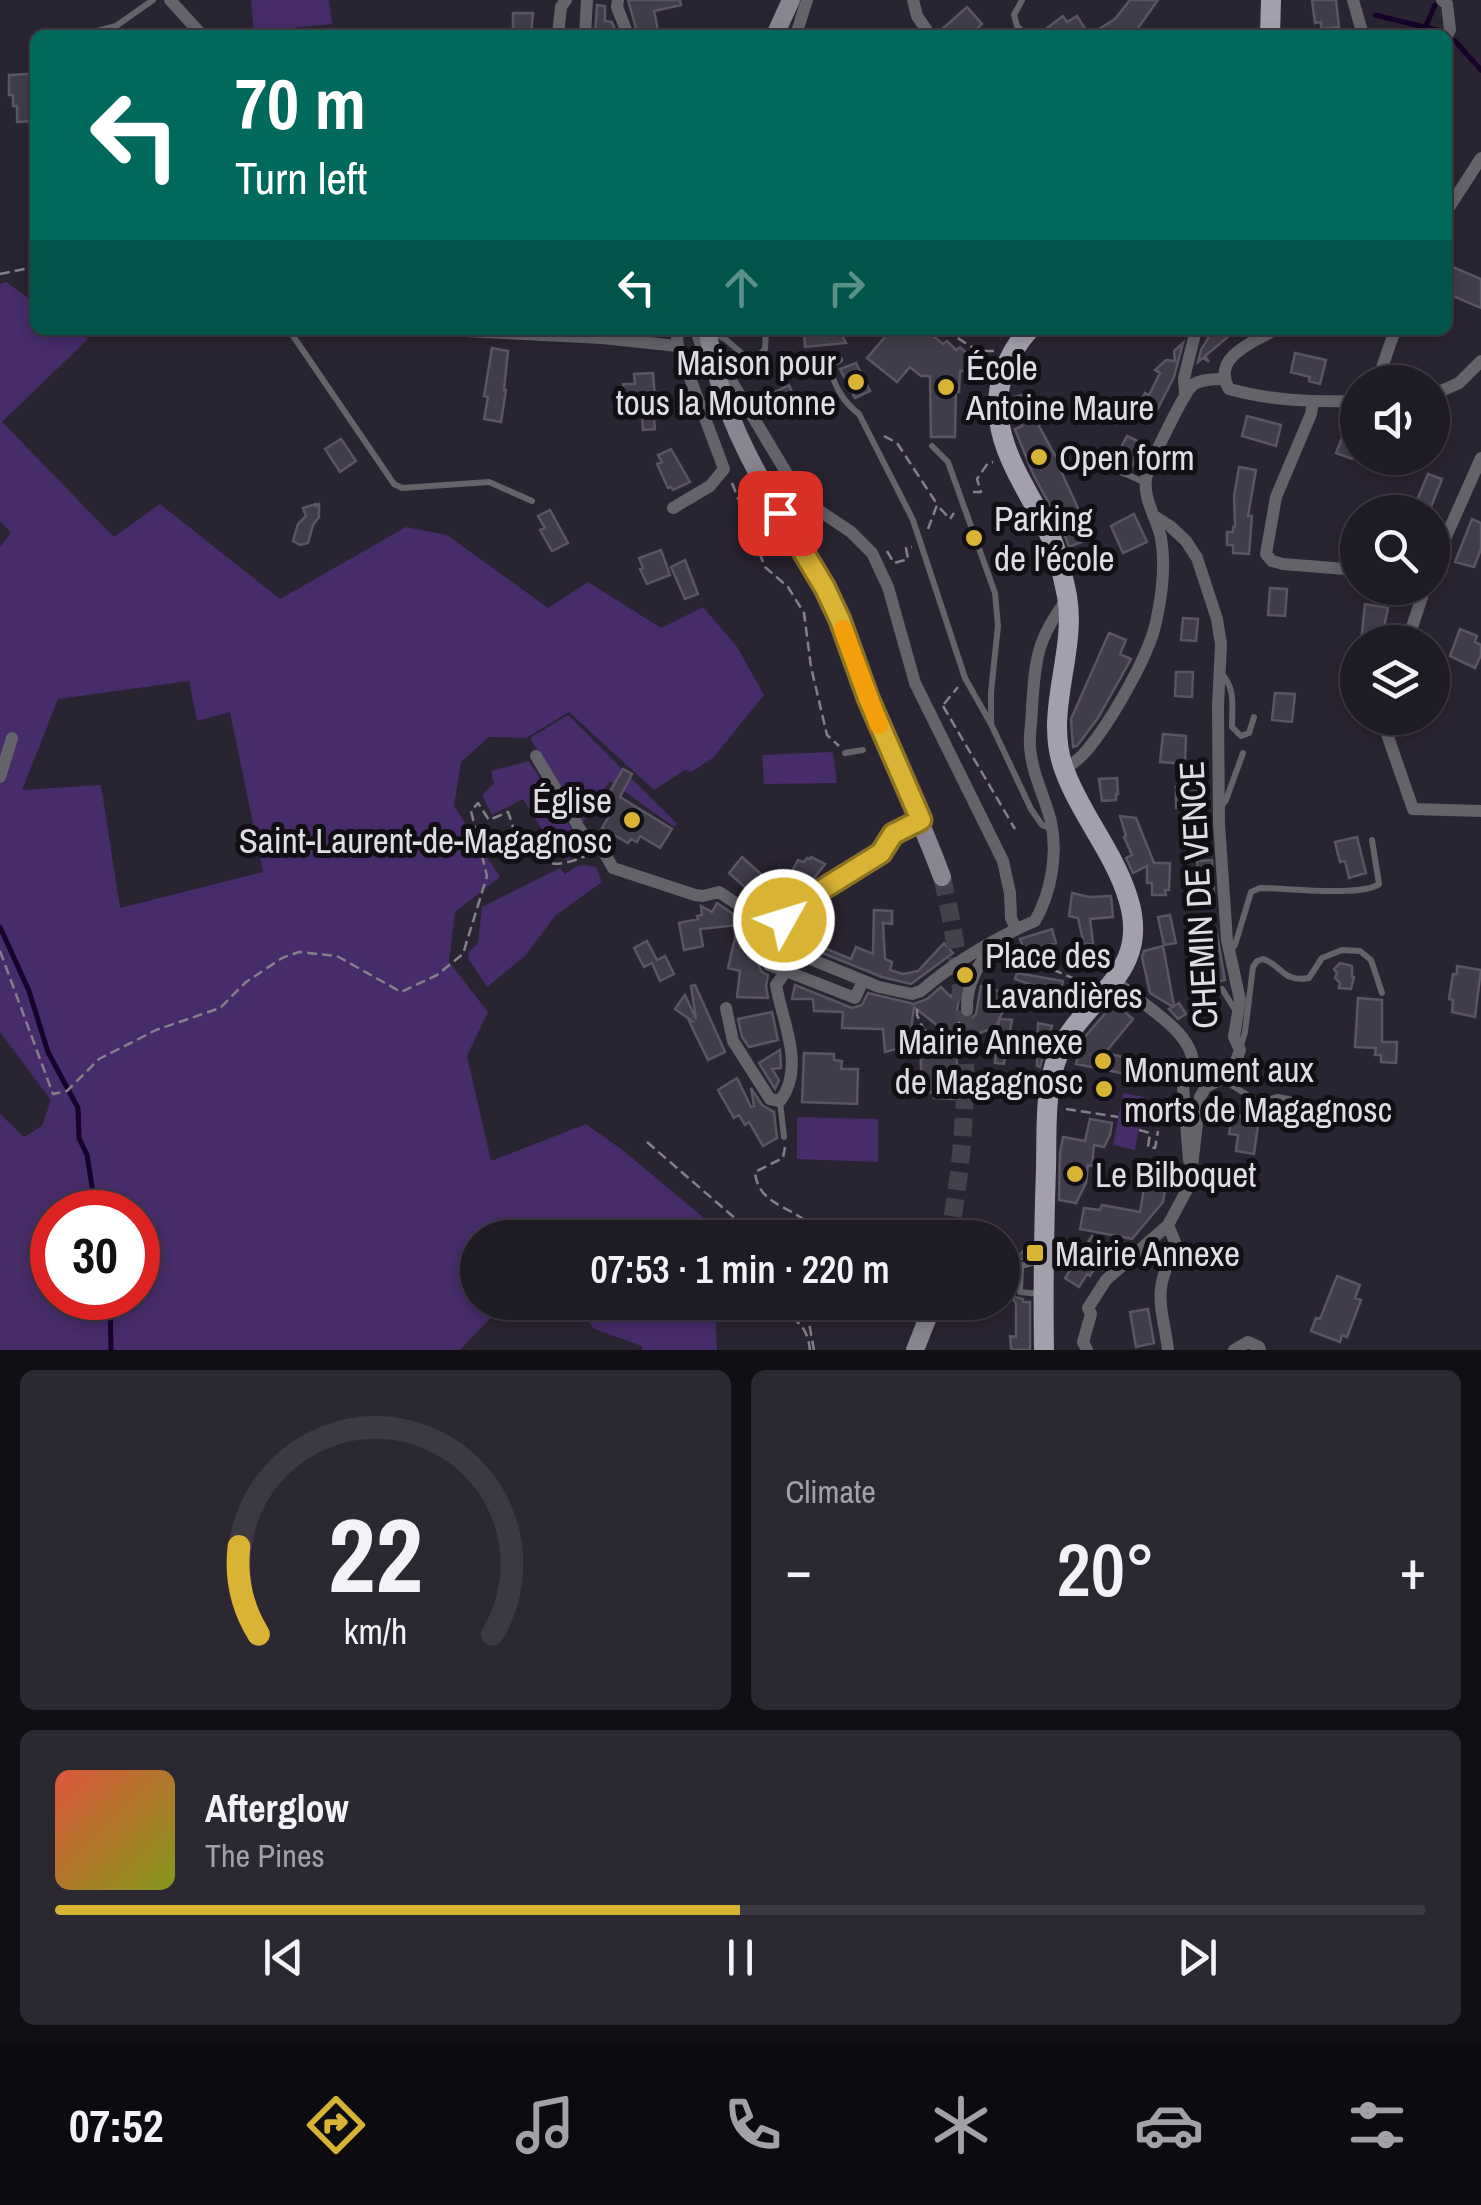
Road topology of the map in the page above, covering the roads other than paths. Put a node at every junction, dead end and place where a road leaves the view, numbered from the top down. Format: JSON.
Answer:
{"nodes":[{"id":1,"x":153,"y":0,"type":"edge"},
{"id":2,"x":170,"y":0,"type":"edge"},
{"id":3,"x":566,"y":0,"type":"edge"},
{"id":4,"x":618,"y":0,"type":"edge"},
{"id":5,"x":790,"y":0,"type":"edge"},
{"id":6,"x":807,"y":0,"type":"edge"},
{"id":7,"x":912,"y":0,"type":"edge"},
{"id":8,"x":1022,"y":0,"type":"edge"},
{"id":9,"x":1271,"y":0,"type":"edge"},
{"id":10,"x":1353,"y":0,"type":"edge"},
{"id":11,"x":1442,"y":0,"type":"edge"},
{"id":12,"x":586,"y":1,"type":"edge"},
{"id":13,"x":101,"y":30,"type":"edge"},
{"id":14,"x":197,"y":30,"type":"edge"},
{"id":15,"x":559,"y":30,"type":"edge"},
{"id":16,"x":586,"y":30,"type":"edge"},
{"id":17,"x":626,"y":30,"type":"edge"},
{"id":18,"x":777,"y":30,"type":"edge"},
{"id":19,"x":798,"y":30,"type":"edge"},
{"id":20,"x":926,"y":30,"type":"edge"},
{"id":21,"x":1021,"y":30,"type":"edge"},
{"id":22,"x":1270,"y":30,"type":"edge"},
{"id":23,"x":1362,"y":30,"type":"edge"},
{"id":24,"x":1450,"y":30,"type":"edge"},
{"id":25,"x":1481,"y":158,"type":"edge"},
{"id":26,"x":1452,"y":203,"type":"edge"},
{"id":27,"x":293,"y":335,"type":"edge"},
{"id":28,"x":544,"y":335,"type":"edge"},
{"id":29,"x":677,"y":335,"type":"edge"},
{"id":30,"x":697,"y":335,"type":"edge"},
{"id":31,"x":709,"y":335,"type":"edge"},
{"id":32,"x":717,"y":335,"type":"edge"},
{"id":33,"x":766,"y":335,"type":"edge"},
{"id":34,"x":1026,"y":335,"type":"edge"},
{"id":35,"x":1195,"y":335,"type":"edge"},
{"id":36,"x":1265,"y":335,"type":"edge"},
{"id":37,"x":1393,"y":335,"type":"edge"},
{"id":38,"x":678,"y":346,"type":"junction"},
{"id":39,"x":840,"y":360,"type":"dead end"},
{"id":40,"x":1481,"y":361,"type":"edge"},
{"id":41,"x":714,"y":364,"type":"junction"},
{"id":42,"x":1383,"y":365,"type":"edge"},
{"id":43,"x":1224,"y":380,"type":"junction"},
{"id":44,"x":1450,"y":388,"type":"edge"},
{"id":45,"x":1184,"y":393,"type":"junction"},
{"id":46,"x":1313,"y":402,"type":"junction"},
{"id":47,"x":1340,"y":402,"type":"edge"},
{"id":48,"x":932,"y":446,"type":"dead end"},
{"id":49,"x":1481,"y":458,"type":"edge"},
{"id":50,"x":1106,"y":461,"type":"dead end"},
{"id":51,"x":1146,"y":482,"type":"junction"},
{"id":52,"x":532,"y":501,"type":"dead end"},
{"id":53,"x":673,"y":508,"type":"dead end"},
{"id":54,"x":1154,"y":516,"type":"junction"},
{"id":55,"x":1450,"y":528,"type":"edge"},
{"id":56,"x":1340,"y":569,"type":"edge"},
{"id":57,"x":1067,"y":600,"type":"junction"},
{"id":58,"x":1220,"y":672,"type":"junction"},
{"id":59,"x":1254,"y":717,"type":"dead end"},
{"id":60,"x":991,"y":724,"type":"junction"},
{"id":61,"x":1387,"y":735,"type":"edge"},
{"id":62,"x":12,"y":738,"type":"dead end"},
{"id":63,"x":862,"y":750,"type":"road end"},
{"id":64,"x":844,"y":753,"type":"dead end"},
{"id":65,"x":1242,"y":753,"type":"dead end"},
{"id":66,"x":536,"y":756,"type":"dead end"},
{"id":67,"x":1064,"y":770,"type":"junction"},
{"id":68,"x":0,"y":777,"type":"edge"},
{"id":69,"x":1220,"y":809,"type":"junction"},
{"id":70,"x":1481,"y":811,"type":"edge"},
{"id":71,"x":921,"y":820,"type":"junction"},
{"id":72,"x":1052,"y":829,"type":"junction"},
{"id":73,"x":1372,"y":840,"type":"dead end"},
{"id":74,"x":942,"y":877,"type":"tunnel mouth"},
{"id":75,"x":777,"y":926,"type":"junction"},
{"id":76,"x":1016,"y":929,"type":"junction"},
{"id":77,"x":996,"y":942,"type":"junction"},
{"id":78,"x":776,"y":945,"type":"junction"},
{"id":79,"x":1229,"y":952,"type":"junction"},
{"id":80,"x":786,"y":971,"type":"junction"},
{"id":81,"x":1115,"y":980,"type":"junction"},
{"id":82,"x":862,"y":981,"type":"junction"},
{"id":83,"x":1222,"y":989,"type":"dead end"},
{"id":84,"x":1382,"y":993,"type":"dead end"},
{"id":85,"x":726,"y":1008,"type":"dead end"},
{"id":86,"x":1238,"y":1014,"type":"junction"},
{"id":87,"x":964,"y":1015,"type":"road end"},
{"id":88,"x":1240,"y":1050,"type":"junction"},
{"id":89,"x":1222,"y":1080,"type":"junction"},
{"id":90,"x":780,"y":1101,"type":"junction"},
{"id":91,"x":1348,"y":1110,"type":"dead end"},
{"id":92,"x":784,"y":1137,"type":"road end"},
{"id":93,"x":1190,"y":1171,"type":"junction"},
{"id":94,"x":1168,"y":1224,"type":"junction"},
{"id":95,"x":1088,"y":1308,"type":"junction"},
{"id":96,"x":927,"y":1320,"type":"edge"},
{"id":97,"x":915,"y":1350,"type":"edge"},
{"id":98,"x":1044,"y":1350,"type":"edge"},
{"id":99,"x":1079,"y":1350,"type":"edge"},
{"id":100,"x":1088,"y":1350,"type":"edge"},
{"id":101,"x":1168,"y":1350,"type":"edge"},
{"id":102,"x":1234,"y":1350,"type":"edge"},
{"id":103,"x":1260,"y":1350,"type":"edge"}],
"edges":[{"from":1,"to":13,"type":"lane"},
{"from":2,"to":14,"type":"street"},
{"from":3,"to":15,"type":"street"},
{"from":4,"to":17,"type":"street"},
{"from":5,"to":18,"type":"main road"},
{"from":6,"to":19,"type":"street"},
{"from":7,"to":20,"type":"street"},
{"from":8,"to":21,"type":"lane"},
{"from":9,"to":22,"type":"main road"},
{"from":10,"to":23,"type":"street"},
{"from":11,"to":24,"type":"street"},
{"from":12,"to":16,"type":"street"},
{"from":25,"to":26,"type":"street"},
{"from":27,"to":52,"type":"lane"},
{"from":28,"to":38,"type":"street"},
{"from":29,"to":38,"type":"street"},
{"from":30,"to":41,"type":"street"},
{"from":31,"to":41,"type":"main road"},
{"from":32,"to":33,"type":"lane"},
{"from":34,"to":57,"type":"main road"},
{"from":35,"to":45,"type":"street"},
{"from":36,"to":43,"type":"street"},
{"from":37,"to":42,"type":"street"},
{"from":38,"to":53,"type":"street"},
{"from":39,"to":60,"type":"lane"},
{"from":40,"to":44,"type":"street"},
{"from":41,"to":71,"type":"main road"},
{"from":41,"to":76,"type":"street"},
{"from":43,"to":45,"type":"street"},
{"from":43,"to":46,"type":"street"},
{"from":45,"to":51,"type":"street"},
{"from":46,"to":47,"type":"street"},
{"from":46,"to":56,"type":"street"},
{"from":48,"to":60,"type":"lane"},
{"from":49,"to":55,"type":"street"},
{"from":50,"to":51,"type":"lane"},
{"from":51,"to":54,"type":"street"},
{"from":54,"to":58,"type":"street","name":"CHEMIN DE VENCE"},
{"from":54,"to":67,"type":"street"},
{"from":57,"to":67,"type":"main road"},
{"from":57,"to":72,"type":"street"},
{"from":58,"to":59,"type":"lane"},
{"from":58,"to":69,"type":"street","name":"CHEMIN DE VENCE"},
{"from":60,"to":72,"type":"lane"},
{"from":61,"to":70,"type":"street"},
{"from":62,"to":68,"type":"street"},
{"from":63,"to":64,"type":"lane"},
{"from":65,"to":69,"type":"lane"},
{"from":66,"to":75,"type":"street"},
{"from":67,"to":81,"type":"main road"},
{"from":69,"to":79,"type":"street","name":"CHEMIN DE VENCE"},
{"from":71,"to":74,"type":"main road"},
{"from":71,"to":75,"type":"street"},
{"from":72,"to":76,"type":"street"},
{"from":73,"to":79,"type":"lane"},
{"from":75,"to":78,"type":"street"},
{"from":76,"to":77,"type":"street"},
{"from":77,"to":82,"type":"street"},
{"from":77,"to":87,"type":"street"},
{"from":78,"to":80,"type":"street"},
{"from":78,"to":82,"type":"street"},
{"from":79,"to":86,"type":"street","name":"CHEMIN DE VENCE"},
{"from":80,"to":82,"type":"street"},
{"from":80,"to":90,"type":"street"},
{"from":81,"to":93,"type":"street"},
{"from":81,"to":98,"type":"main road"},
{"from":83,"to":86,"type":"lane"},
{"from":84,"to":88,"type":"lane"},
{"from":85,"to":90,"type":"street"},
{"from":86,"to":88,"type":"street","name":"CHEMIN DE VENCE"},
{"from":88,"to":89,"type":"street","name":"CHEMIN DE VENCE"},
{"from":89,"to":91,"type":"lane"},
{"from":89,"to":93,"type":"street","name":"CHEMIN DE VENCE"},
{"from":90,"to":92,"type":"lane"},
{"from":93,"to":94,"type":"street","name":"CHEMIN DE VENCE"},
{"from":94,"to":95,"type":"street","name":"CHEMIN DE VENCE"},
{"from":94,"to":101,"type":"street"},
{"from":95,"to":99,"type":"street"},
{"from":95,"to":100,"type":"street"},
{"from":96,"to":97,"type":"main road"},
{"from":102,"to":103,"type":"street"}]}
